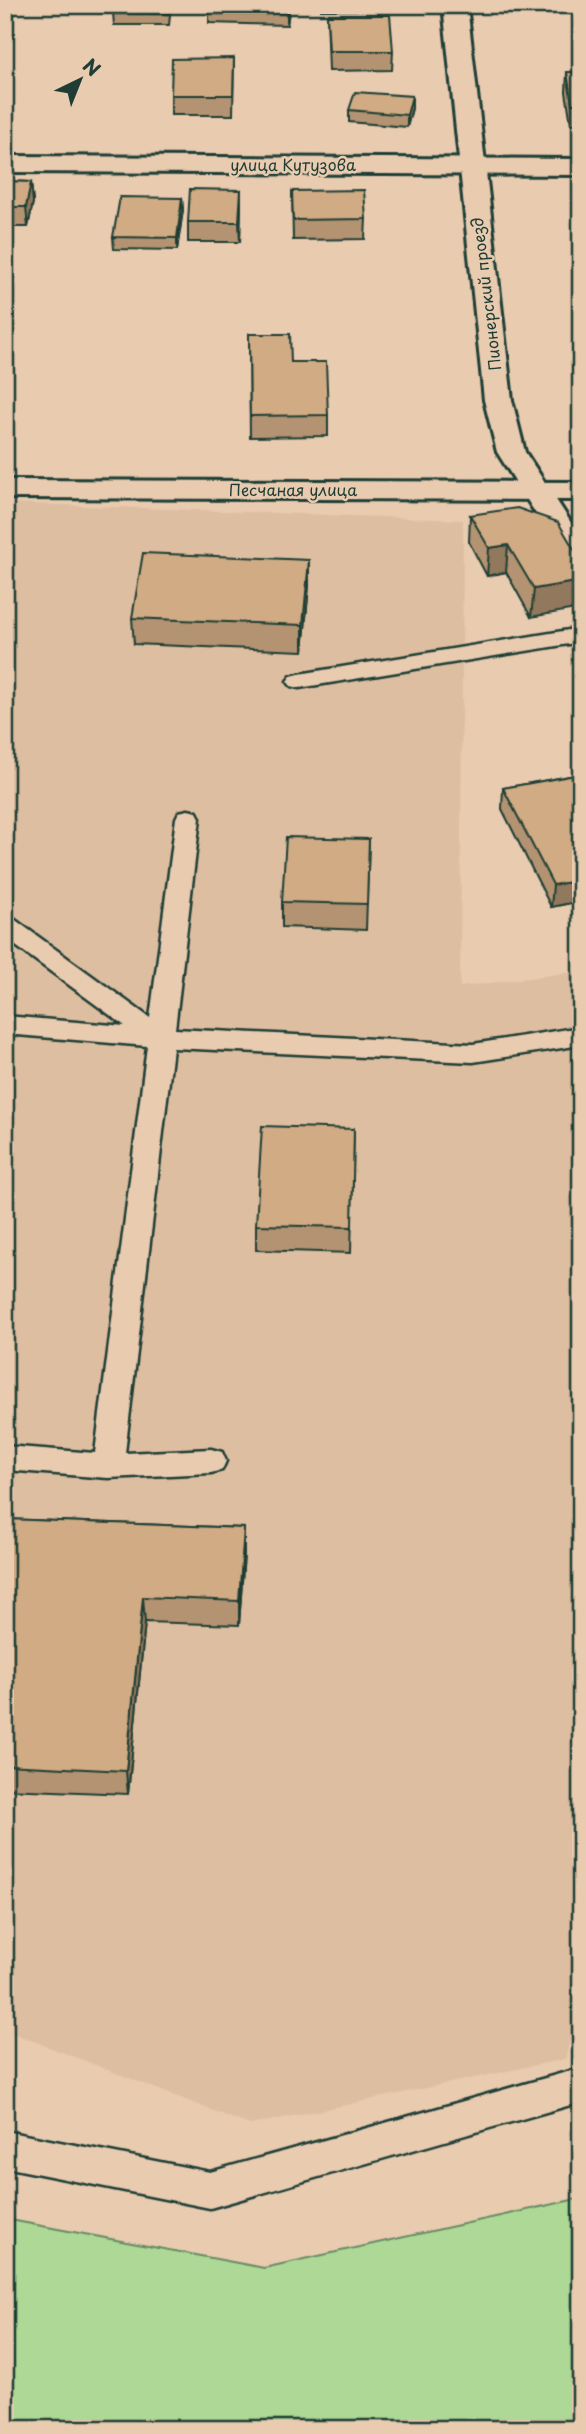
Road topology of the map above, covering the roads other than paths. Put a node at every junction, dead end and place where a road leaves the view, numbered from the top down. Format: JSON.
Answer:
{"nodes":[{"id":1,"x":455,"y":5,"type":"edge"},
{"id":2,"x":5,"y":164,"type":"edge"},
{"id":3,"x":471,"y":166,"type":"junction"},
{"id":4,"x":581,"y":167,"type":"edge"},
{"id":5,"x":5,"y":489,"type":"edge"},
{"id":6,"x":539,"y":491,"type":"junction"},
{"id":7,"x":581,"y":491,"type":"edge"},
{"id":8,"x":581,"y":562,"type":"edge"},
{"id":9,"x":581,"y":635,"type":"edge"},
{"id":10,"x":299,"y":681,"type":"dead end"},
{"id":11,"x":188,"y":818,"type":"dead end"},
{"id":12,"x":5,"y":925,"type":"edge"},
{"id":13,"x":5,"y":1025,"type":"edge"},
{"id":14,"x":581,"y":1036,"type":"edge"},
{"id":15,"x":160,"y":1038,"type":"junction"},
{"id":16,"x":5,"y":1458,"type":"edge"},
{"id":17,"x":211,"y":1461,"type":"dead end"},
{"id":18,"x":108,"y":1466,"type":"junction"},
{"id":19,"x":581,"y":2085,"type":"edge"},
{"id":20,"x":5,"y":2149,"type":"edge"}],
"edges":[{"from":1,"to":3,"type":"street","name":"Пионерский проезд"},
{"from":2,"to":3,"type":"street","name":"улица Кутузова"},
{"from":3,"to":4,"type":"street","name":"улица Кутузова"},
{"from":3,"to":6,"type":"street","name":"Пионерский проезд"},
{"from":5,"to":6,"type":"street","name":"Песчаная улица"},
{"from":6,"to":7,"type":"street","name":"Песчаная улица"},
{"from":6,"to":8,"type":"street","name":"Пионерский проезд"},
{"from":9,"to":10,"type":"lane"},
{"from":11,"to":15,"type":"lane"},
{"from":12,"to":15,"type":"lane"},
{"from":13,"to":15,"type":"lane"},
{"from":14,"to":15,"type":"lane"},
{"from":15,"to":18,"type":"lane"},
{"from":16,"to":18,"type":"lane"},
{"from":17,"to":18,"type":"lane"},
{"from":19,"to":20,"type":"lane"}]}
